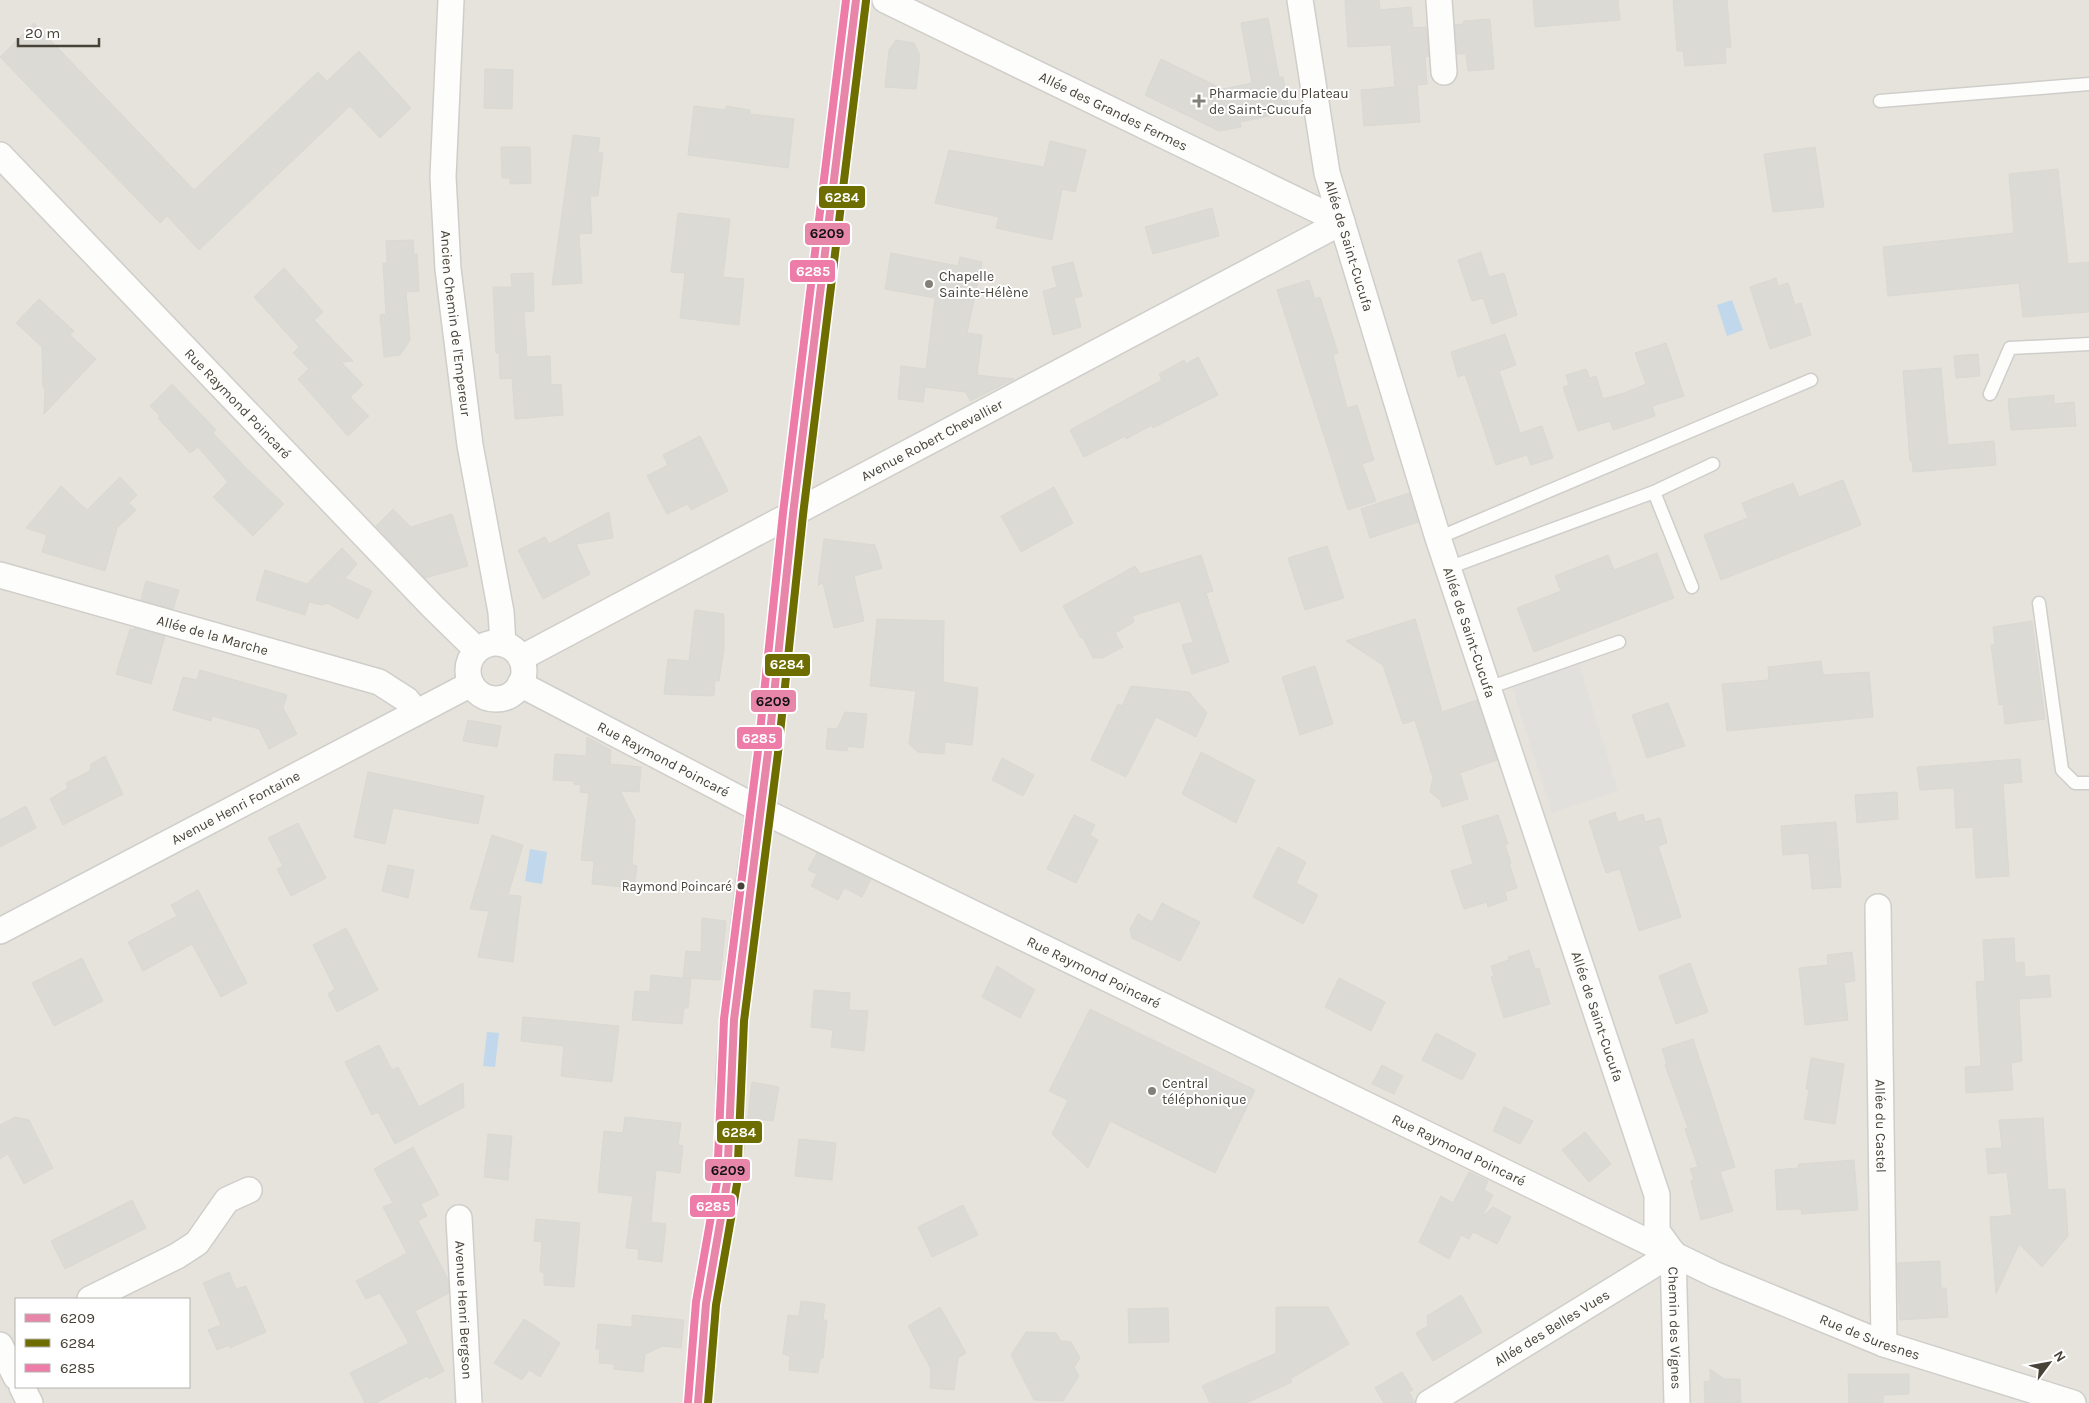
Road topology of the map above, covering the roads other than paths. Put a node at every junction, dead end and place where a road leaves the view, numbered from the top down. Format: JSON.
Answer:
{"nodes":[{"id":1,"x":451,"y":0,"type":"edge"},
{"id":2,"x":856,"y":0,"type":"edge"},
{"id":3,"x":885,"y":0,"type":"edge"},
{"id":4,"x":1300,"y":0,"type":"edge"},
{"id":5,"x":1439,"y":0,"type":"edge"},
{"id":6,"x":1444,"y":72,"type":"dead end"},
{"id":7,"x":2089,"y":84,"type":"edge"},
{"id":8,"x":1880,"y":101,"type":"dead end"},
{"id":9,"x":0,"y":155,"type":"edge"},
{"id":10,"x":1342,"y":222,"type":"junction"},
{"id":11,"x":2089,"y":344,"type":"edge"},
{"id":12,"x":1811,"y":380,"type":"dead end"},
{"id":13,"x":1990,"y":394,"type":"dead end"},
{"id":14,"x":1713,"y":464,"type":"dead end"},
{"id":15,"x":1654,"y":492,"type":"junction"},
{"id":16,"x":793,"y":514,"type":"junction"},
{"id":17,"x":1438,"y":538,"type":"junction"},
{"id":18,"x":1448,"y":568,"type":"junction"},
{"id":19,"x":0,"y":575,"type":"edge"},
{"id":20,"x":1692,"y":587,"type":"dead end"},
{"id":21,"x":2039,"y":603,"type":"dead end"},
{"id":22,"x":1619,"y":642,"type":"dead end"},
{"id":23,"x":477,"y":650,"type":"junction"},
{"id":24,"x":512,"y":651,"type":"junction"},
{"id":25,"x":471,"y":684,"type":"junction"},
{"id":26,"x":520,"y":684,"type":"junction"},
{"id":27,"x":1488,"y":688,"type":"junction"},
{"id":28,"x":416,"y":712,"type":"junction"},
{"id":29,"x":2089,"y":783,"type":"edge"},
{"id":30,"x":759,"y":809,"type":"junction"},
{"id":31,"x":1878,"y":907,"type":"dead end"},
{"id":32,"x":0,"y":931,"type":"edge"},
{"id":33,"x":249,"y":1190,"type":"dead end"},
{"id":34,"x":459,"y":1218,"type":"dead end"},
{"id":35,"x":1673,"y":1253,"type":"junction"},
{"id":36,"x":92,"y":1298,"type":"edge"},
{"id":37,"x":15,"y":1336,"type":"edge"},
{"id":38,"x":0,"y":1344,"type":"edge"},
{"id":39,"x":1884,"y":1344,"type":"junction"},
{"id":40,"x":15,"y":1375,"type":"edge"},
{"id":41,"x":22,"y":1388,"type":"edge"},
{"id":42,"x":30,"y":1403,"type":"edge"},
{"id":43,"x":469,"y":1403,"type":"edge"},
{"id":44,"x":698,"y":1403,"type":"edge"},
{"id":45,"x":1429,"y":1403,"type":"edge"},
{"id":46,"x":1677,"y":1403,"type":"edge"},
{"id":47,"x":2073,"y":1403,"type":"edge"}],
"edges":[{"from":1,"to":24,"type":"street","name":"Ancien Chemin de l'Empereur"},
{"from":2,"to":16,"type":"street"},
{"from":3,"to":10,"type":"street","name":"Allée des Grandes Fermes"},
{"from":4,"to":10,"type":"street","name":"Allée de Saint-Cucufa"},
{"from":5,"to":6,"type":"street"},
{"from":7,"to":8,"type":"lane"},
{"from":9,"to":23,"type":"street","name":"Rue Raymond Poincaré"},
{"from":10,"to":16,"type":"street","name":"Avenue Robert Chevallier"},
{"from":10,"to":17,"type":"street","name":"Allée de Saint-Cucufa"},
{"from":11,"to":13,"type":"lane"},
{"from":12,"to":17,"type":"lane"},
{"from":14,"to":15,"type":"lane"},
{"from":15,"to":18,"type":"lane"},
{"from":15,"to":20,"type":"lane"},
{"from":16,"to":24,"type":"street","name":"Avenue Robert Chevallier"},
{"from":16,"to":30,"type":"street"},
{"from":17,"to":18,"type":"street","name":"Allée de Saint-Cucufa"},
{"from":18,"to":27,"type":"street","name":"Allée de Saint-Cucufa"},
{"from":19,"to":28,"type":"street","name":"Allée de la Marche"},
{"from":21,"to":29,"type":"lane"},
{"from":22,"to":27,"type":"lane"},
{"from":23,"to":24,"type":"street"},
{"from":23,"to":25,"type":"street"},
{"from":24,"to":26,"type":"street"},
{"from":25,"to":26,"type":"street"},
{"from":25,"to":28,"type":"street","name":"Avenue Henri Fontaine"},
{"from":26,"to":30,"type":"street","name":"Rue Raymond Poincaré"},
{"from":27,"to":35,"type":"street","name":"Allée de Saint-Cucufa"},
{"from":28,"to":32,"type":"street","name":"Avenue Henri Fontaine"},
{"from":30,"to":35,"type":"street","name":"Rue Raymond Poincaré"},
{"from":30,"to":44,"type":"street"},
{"from":31,"to":39,"type":"street","name":"Allée du Castel"},
{"from":33,"to":36,"type":"street"},
{"from":34,"to":43,"type":"street","name":"Avenue Henri Bergson"},
{"from":35,"to":39,"type":"street","name":"Rue de Suresnes"},
{"from":35,"to":45,"type":"street","name":"Allée des Belles Vues"},
{"from":35,"to":46,"type":"street","name":"Chemin des Vignes"},
{"from":37,"to":38,"type":"street"},
{"from":38,"to":40,"type":"street"},
{"from":39,"to":47,"type":"street","name":"Rue de Suresnes"},
{"from":41,"to":42,"type":"street"}]}
